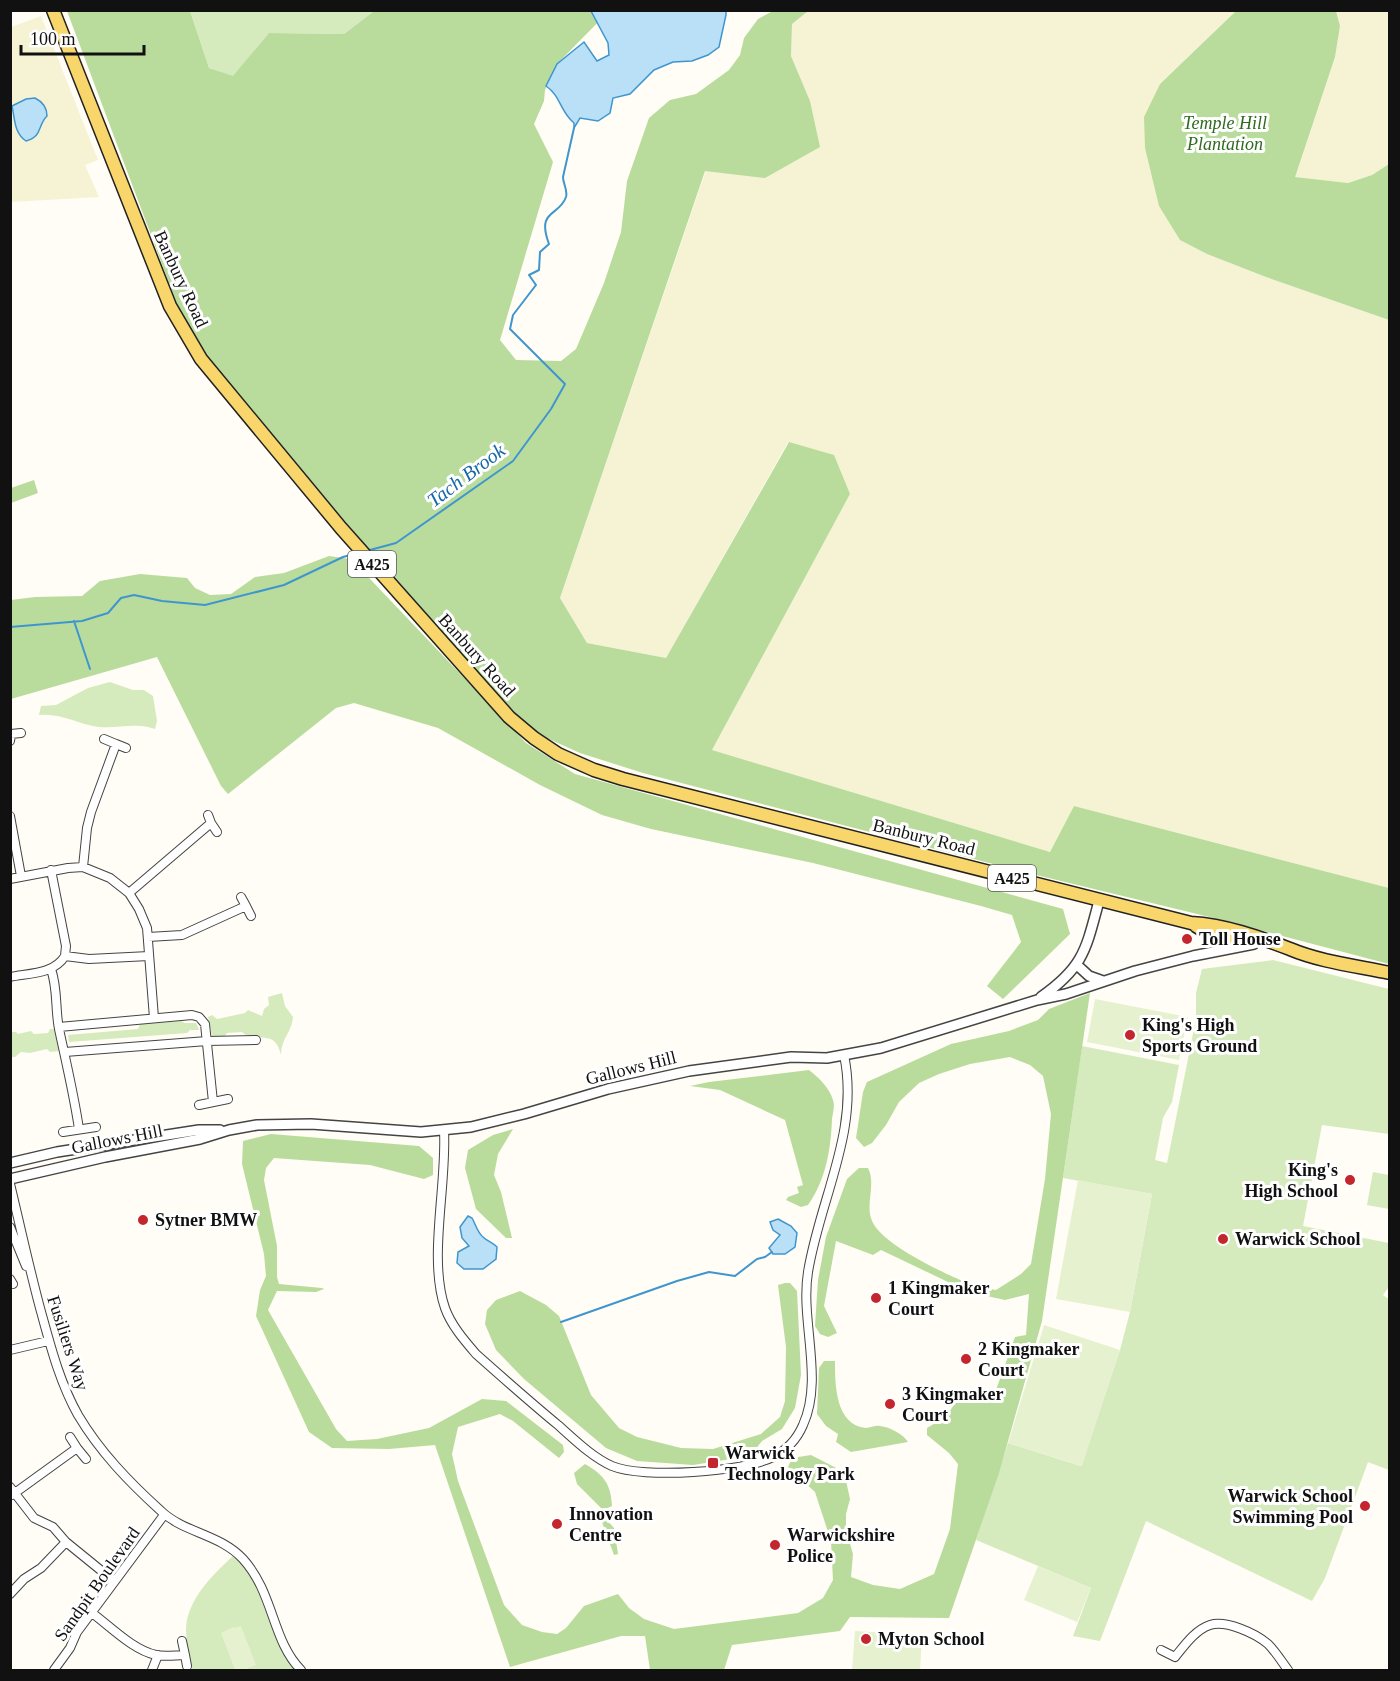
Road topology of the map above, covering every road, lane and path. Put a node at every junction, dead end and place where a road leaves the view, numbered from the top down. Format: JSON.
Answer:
{"nodes":[{"id":1,"x":53,"y":10,"type":"edge"},
{"id":2,"x":21,"y":733,"type":"dead end"},
{"id":3,"x":11,"y":734,"type":"edge"},
{"id":4,"x":104,"y":739,"type":"dead end"},
{"id":5,"x":10,"y":741,"type":"edge"},
{"id":6,"x":116,"y":744,"type":"junction"},
{"id":7,"x":126,"y":747,"type":"dead end"},
{"id":8,"x":207,"y":815,"type":"dead end"},
{"id":9,"x":10,"y":816,"type":"edge"},
{"id":10,"x":211,"y":823,"type":"junction"},
{"id":11,"x":217,"y":832,"type":"dead end"},
{"id":12,"x":83,"y":867,"type":"junction"},
{"id":13,"x":51,"y":870,"type":"junction"},
{"id":14,"x":21,"y":876,"type":"junction"},
{"id":15,"x":10,"y":879,"type":"edge"},
{"id":16,"x":129,"y":893,"type":"junction"},
{"id":17,"x":241,"y":897,"type":"dead end"},
{"id":18,"x":1099,"y":901,"type":"junction"},
{"id":19,"x":246,"y":906,"type":"junction"},
{"id":20,"x":251,"y":916,"type":"dead end"},
{"id":21,"x":1191,"y":924,"type":"junction"},
{"id":22,"x":148,"y":937,"type":"junction"},
{"id":23,"x":1254,"y":944,"type":"junction"},
{"id":24,"x":1290,"y":950,"type":"junction"},
{"id":25,"x":65,"y":956,"type":"junction"},
{"id":26,"x":149,"y":956,"type":"junction"},
{"id":27,"x":1077,"y":966,"type":"junction"},
{"id":28,"x":51,"y":969,"type":"junction"},
{"id":29,"x":1389,"y":974,"type":"edge"},
{"id":30,"x":10,"y":977,"type":"edge"},
{"id":31,"x":1103,"y":981,"type":"junction"},
{"id":32,"x":1037,"y":1000,"type":"junction"},
{"id":33,"x":154,"y":1018,"type":"junction"},
{"id":34,"x":59,"y":1027,"type":"junction"},
{"id":35,"x":256,"y":1040,"type":"dead end"},
{"id":36,"x":207,"y":1041,"type":"junction"},
{"id":37,"x":65,"y":1052,"type":"junction"},
{"id":38,"x":844,"y":1055,"type":"junction"},
{"id":39,"x":228,"y":1100,"type":"dead end"},
{"id":40,"x":213,"y":1102,"type":"junction"},
{"id":41,"x":199,"y":1105,"type":"dead end"},
{"id":42,"x":96,"y":1127,"type":"dead end"},
{"id":43,"x":79,"y":1129,"type":"junction"},
{"id":44,"x":229,"y":1130,"type":"junction"},
{"id":45,"x":444,"y":1131,"type":"junction"},
{"id":46,"x":63,"y":1132,"type":"dead end"},
{"id":47,"x":10,"y":1163,"type":"edge"},
{"id":48,"x":10,"y":1179,"type":"edge"},
{"id":49,"x":10,"y":1184,"type":"edge"},
{"id":50,"x":10,"y":1227,"type":"edge"},
{"id":51,"x":33,"y":1278,"type":"junction"},
{"id":52,"x":48,"y":1341,"type":"junction"},
{"id":53,"x":10,"y":1350,"type":"edge"},
{"id":54,"x":70,"y":1437,"type":"dead end"},
{"id":55,"x":77,"y":1448,"type":"junction"},
{"id":56,"x":86,"y":1459,"type":"dead end"},
{"id":57,"x":12,"y":1492,"type":"edge"},
{"id":58,"x":164,"y":1515,"type":"junction"},
{"id":59,"x":66,"y":1542,"type":"junction"},
{"id":60,"x":114,"y":1581,"type":"junction"},
{"id":61,"x":10,"y":1594,"type":"edge"},
{"id":62,"x":92,"y":1613,"type":"junction"},
{"id":63,"x":182,"y":1641,"type":"dead end"},
{"id":64,"x":1161,"y":1650,"type":"dead end"},
{"id":65,"x":185,"y":1654,"type":"junction"},
{"id":66,"x":158,"y":1655,"type":"junction"},
{"id":67,"x":187,"y":1666,"type":"dead end"},
{"id":68,"x":54,"y":1671,"type":"edge"},
{"id":69,"x":152,"y":1671,"type":"edge"},
{"id":70,"x":301,"y":1671,"type":"edge"},
{"id":71,"x":1288,"y":1671,"type":"edge"}],
"edges":[{"from":1,"to":18,"type":"main road","name":"Banbury Road","number":"A425"},
{"from":2,"to":3,"type":"street"},
{"from":3,"to":5,"type":"street"},
{"from":4,"to":6,"type":"street"},
{"from":6,"to":7,"type":"street"},
{"from":6,"to":12,"type":"street"},
{"from":8,"to":10,"type":"street"},
{"from":9,"to":14,"type":"street"},
{"from":10,"to":11,"type":"street"},
{"from":10,"to":16,"type":"street"},
{"from":12,"to":13,"type":"street"},
{"from":12,"to":16,"type":"street"},
{"from":13,"to":14,"type":"street"},
{"from":13,"to":25,"type":"street"},
{"from":14,"to":15,"type":"street"},
{"from":16,"to":22,"type":"street"},
{"from":17,"to":19,"type":"street"},
{"from":18,"to":21,"type":"main road","name":"Banbury Road","number":"A425"},
{"from":18,"to":27,"type":"street","name":"Gallows Hill"},
{"from":19,"to":20,"type":"street"},
{"from":19,"to":22,"type":"street"},
{"from":21,"to":23,"type":"main road","name":"Banbury Road","number":"A425"},
{"from":21,"to":24,"type":"main road","name":"Banbury Road","number":"A425"},
{"from":22,"to":26,"type":"street"},
{"from":23,"to":24,"type":"main road","name":"Banbury Road","number":"A425"},
{"from":23,"to":31,"type":"street","name":"Gallows Hill"},
{"from":24,"to":29,"type":"main road","name":"Banbury Road","number":"A425"},
{"from":25,"to":26,"type":"street"},
{"from":25,"to":28,"type":"street"},
{"from":26,"to":33,"type":"street"},
{"from":27,"to":31,"type":"street"},
{"from":27,"to":32,"type":"street","name":"Gallows Hill"},
{"from":28,"to":30,"type":"street"},
{"from":28,"to":34,"type":"street"},
{"from":31,"to":32,"type":"street","name":"Gallows Hill"},
{"from":32,"to":38,"type":"street","name":"Gallows Hill"},
{"from":33,"to":34,"type":"street"},
{"from":33,"to":36,"type":"street"},
{"from":34,"to":37,"type":"street"},
{"from":35,"to":36,"type":"street"},
{"from":36,"to":37,"type":"street"},
{"from":36,"to":40,"type":"street"},
{"from":37,"to":43,"type":"street"},
{"from":38,"to":45,"type":"street","name":"Gallows Hill"},
{"from":38,"to":45,"type":"street"},
{"from":39,"to":40,"type":"street"},
{"from":40,"to":41,"type":"street"},
{"from":42,"to":43,"type":"street"},
{"from":43,"to":46,"type":"street"},
{"from":44,"to":45,"type":"street","name":"Gallows Hill"},
{"from":44,"to":47,"type":"street","name":"Gallows Hill"},
{"from":44,"to":48,"type":"street","name":"Gallows Hill"},
{"from":49,"to":51,"type":"street","name":"Fusiliers Way"},
{"from":50,"to":51,"type":"street"},
{"from":51,"to":52,"type":"street","name":"Fusiliers Way"},
{"from":52,"to":53,"type":"street"},
{"from":52,"to":58,"type":"street","name":"Fusiliers Way"},
{"from":54,"to":55,"type":"street"},
{"from":55,"to":56,"type":"street"},
{"from":55,"to":57,"type":"street"},
{"from":57,"to":59,"type":"street"},
{"from":58,"to":60,"type":"street","name":"Sandpit Boulevard"},
{"from":58,"to":70,"type":"street","name":"Fusiliers Way"},
{"from":59,"to":60,"type":"street"},
{"from":59,"to":61,"type":"street"},
{"from":60,"to":62,"type":"street","name":"Sandpit Boulevard"},
{"from":62,"to":66,"type":"street"},
{"from":62,"to":68,"type":"street","name":"Sandpit Boulevard"},
{"from":63,"to":65,"type":"street"},
{"from":64,"to":71,"type":"street"},
{"from":65,"to":66,"type":"street"},
{"from":65,"to":67,"type":"street"},
{"from":66,"to":69,"type":"street"}]}
